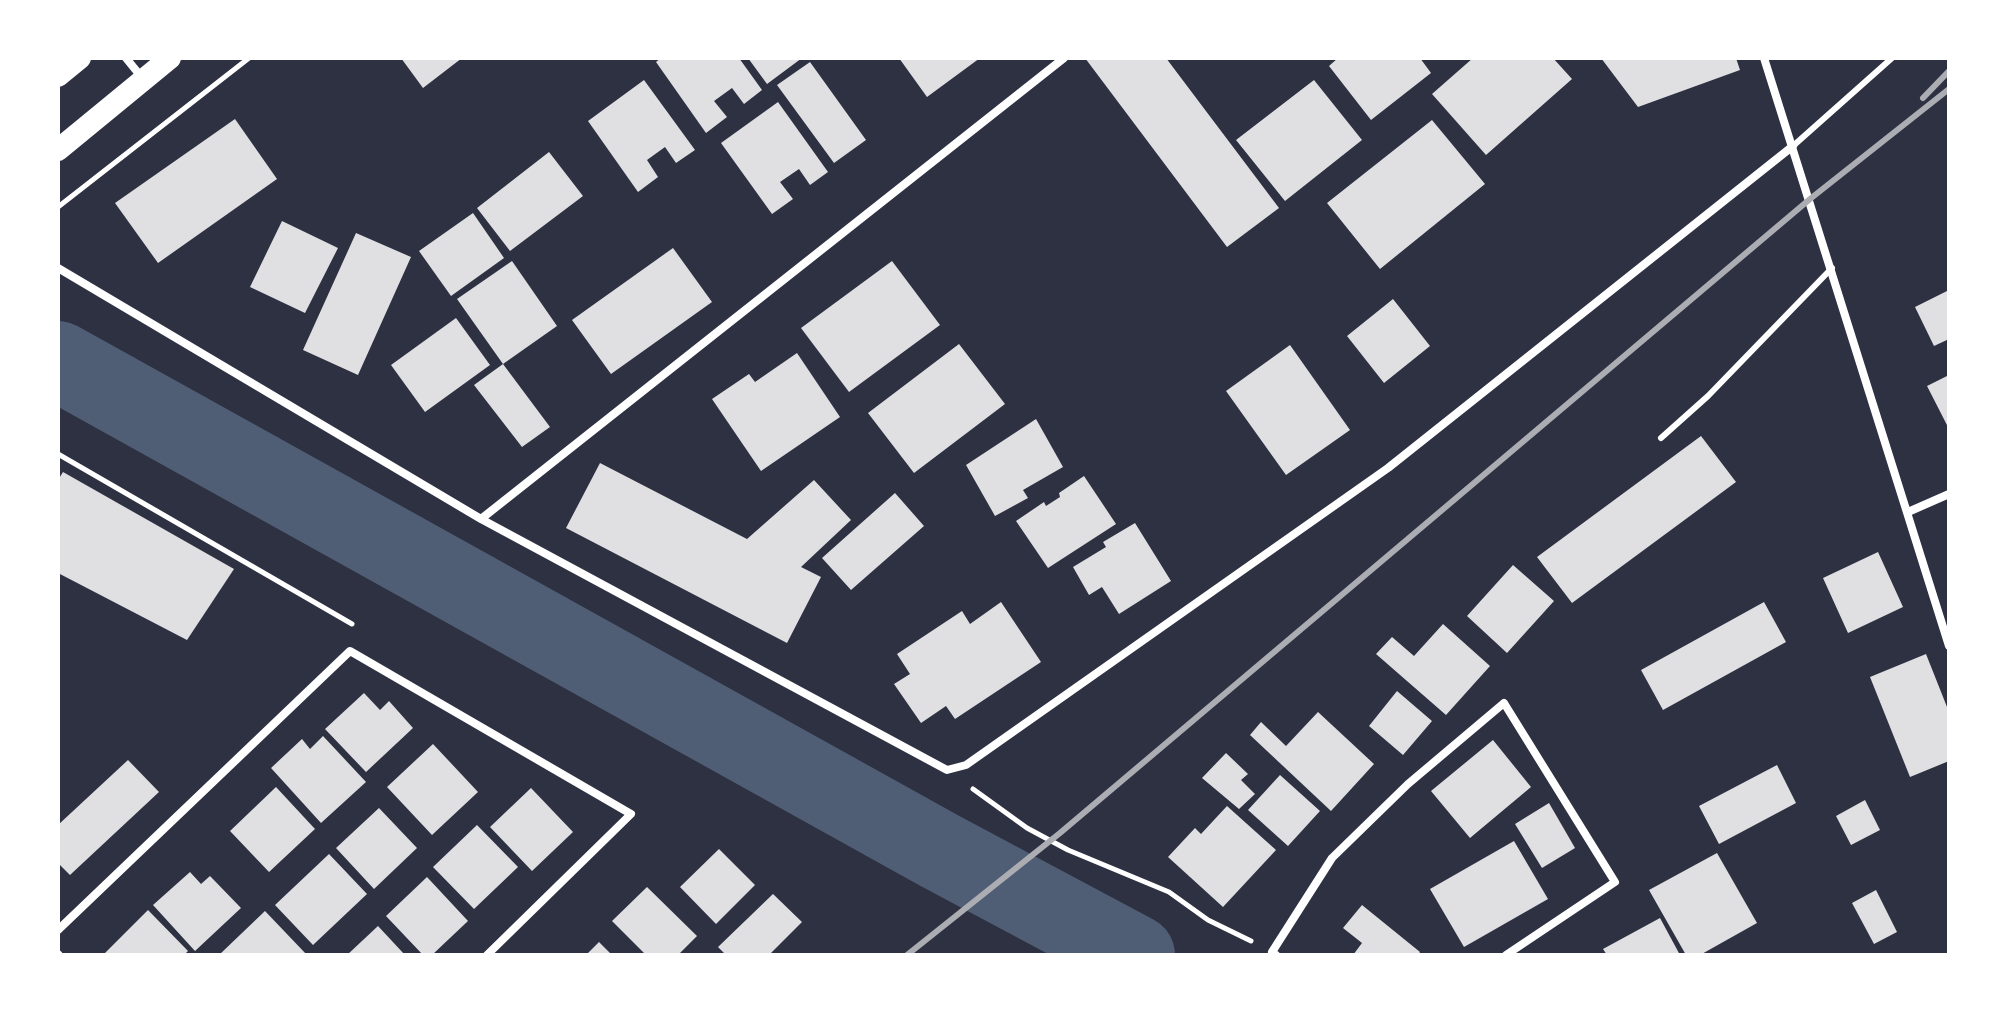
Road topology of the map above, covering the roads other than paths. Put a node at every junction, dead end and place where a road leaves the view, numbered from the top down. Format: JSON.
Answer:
{"nodes":[{"id":1,"x":80,"y":58,"type":"edge"},
{"id":2,"x":126,"y":58,"type":"edge"},
{"id":3,"x":170,"y":58,"type":"edge"},
{"id":4,"x":1064,"y":58,"type":"edge"},
{"id":5,"x":1764,"y":58,"type":"edge"},
{"id":6,"x":1892,"y":58,"type":"edge"},
{"id":7,"x":58,"y":76,"type":"edge"},
{"id":8,"x":144,"y":79,"type":"junction"},
{"id":9,"x":1793,"y":146,"type":"junction"},
{"id":10,"x":58,"y":150,"type":"edge"},
{"id":11,"x":58,"y":268,"type":"edge"},
{"id":12,"x":1832,"y":268,"type":"junction"},
{"id":13,"x":1661,"y":438,"type":"dead end"},
{"id":14,"x":1949,"y":494,"type":"edge"},
{"id":15,"x":1908,"y":512,"type":"junction"},
{"id":16,"x":481,"y":519,"type":"junction"},
{"id":17,"x":1949,"y":646,"type":"edge"},
{"id":18,"x":58,"y":930,"type":"edge"},
{"id":19,"x":1274,"y":954,"type":"edge"},
{"id":20,"x":487,"y":955,"type":"edge"},
{"id":21,"x":1506,"y":955,"type":"edge"}],
"edges":[{"from":1,"to":7,"type":"highway"},
{"from":2,"to":8,"type":"street"},
{"from":3,"to":8,"type":"highway"},
{"from":4,"to":16,"type":"street"},
{"from":5,"to":9,"type":"street"},
{"from":6,"to":9,"type":"lane"},
{"from":8,"to":10,"type":"highway"},
{"from":9,"to":12,"type":"street"},
{"from":9,"to":16,"type":"street"},
{"from":11,"to":16,"type":"street"},
{"from":12,"to":13,"type":"lane"},
{"from":12,"to":15,"type":"street"},
{"from":14,"to":15,"type":"street"},
{"from":15,"to":17,"type":"street"},
{"from":18,"to":20,"type":"street"},
{"from":19,"to":21,"type":"street"}]}
